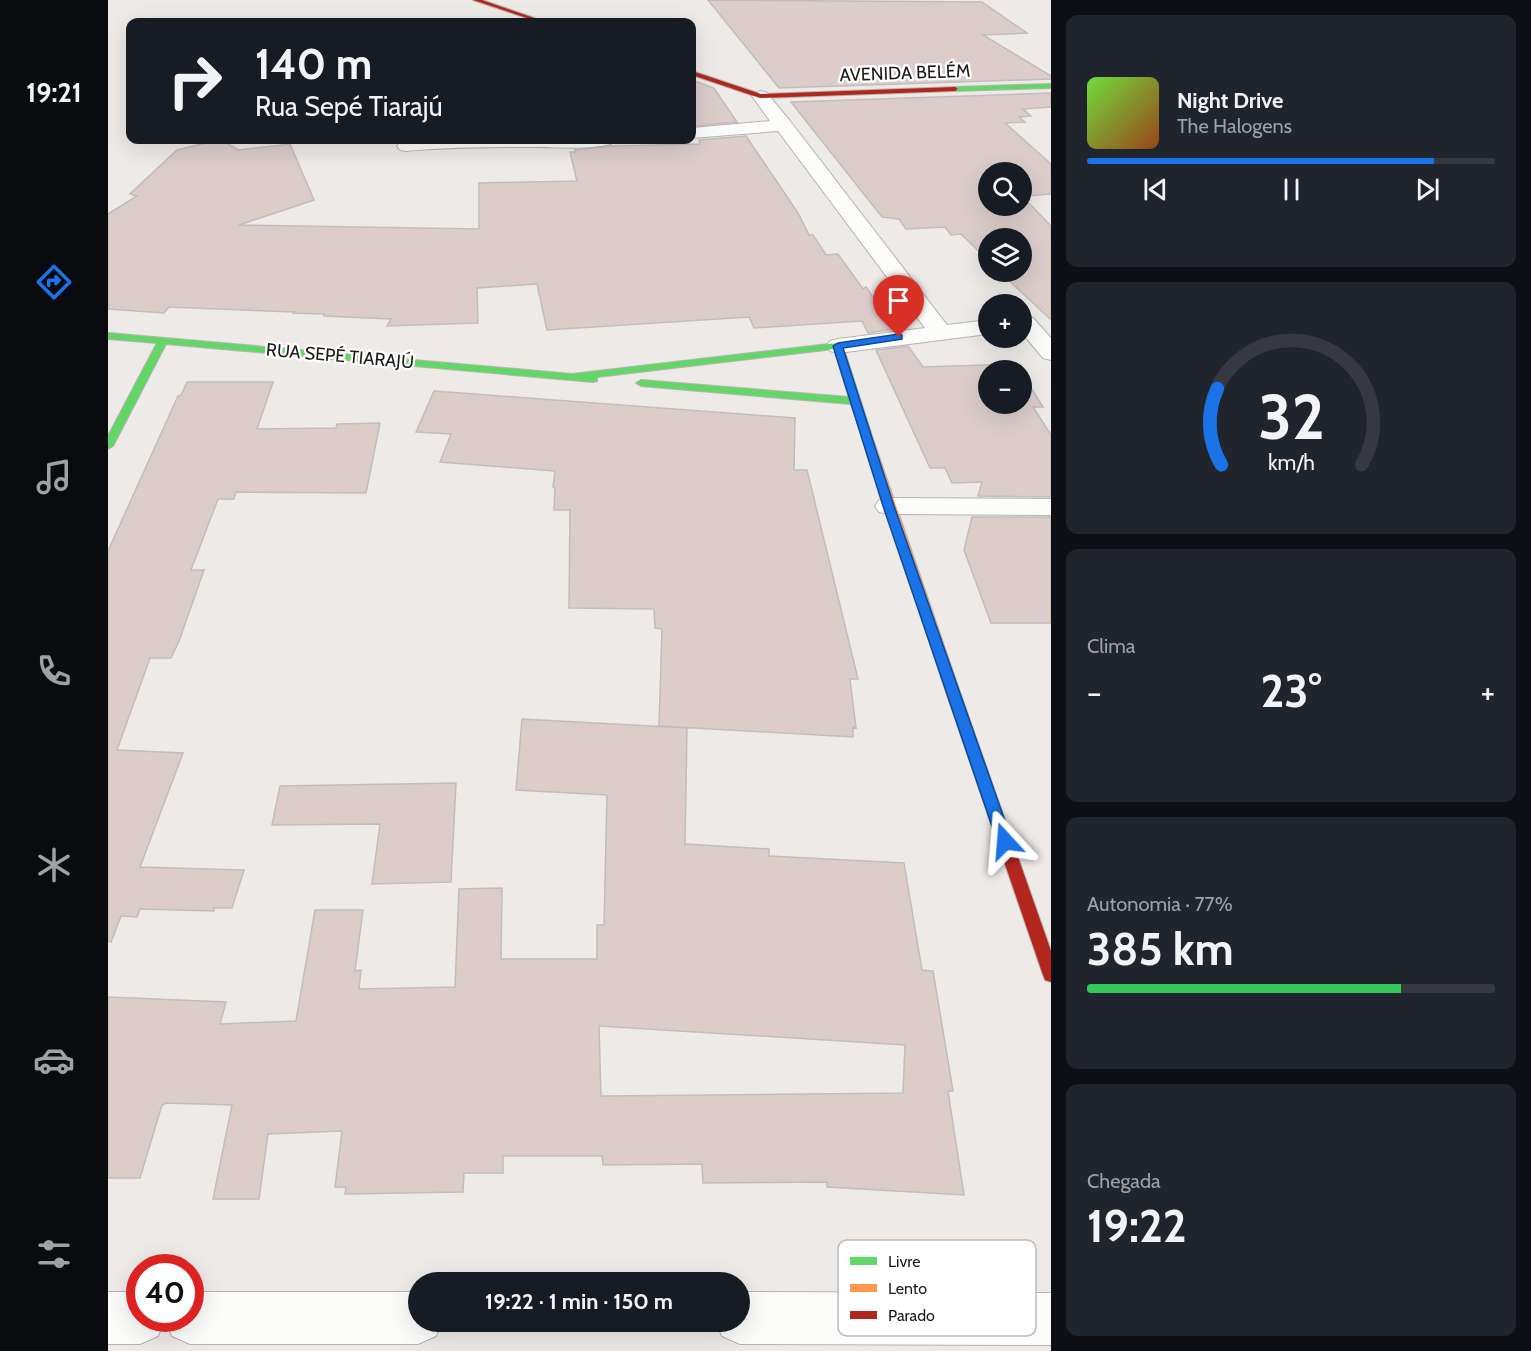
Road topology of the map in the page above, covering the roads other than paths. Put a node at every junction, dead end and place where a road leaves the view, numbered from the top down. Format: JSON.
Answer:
{"nodes":[{"id":1,"x":476,"y":0,"type":"edge"},
{"id":2,"x":531,"y":18,"type":"edge"},
{"id":3,"x":696,"y":74,"type":"edge"},
{"id":4,"x":1051,"y":86,"type":"edge"},
{"id":5,"x":760,"y":96,"type":"junction"},
{"id":6,"x":784,"y":125,"type":"junction"},
{"id":7,"x":696,"y":133,"type":"edge"},
{"id":8,"x":422,"y":144,"type":"edge"},
{"id":9,"x":406,"y":146,"type":"dead end"},
{"id":10,"x":1051,"y":320,"type":"edge"},
{"id":11,"x":1032,"y":323,"type":"edge"},
{"id":12,"x":978,"y":328,"type":"edge"},
{"id":13,"x":940,"y":332,"type":"junction"},
{"id":14,"x":1032,"y":333,"type":"edge"},
{"id":15,"x":108,"y":336,"type":"edge"},
{"id":16,"x":163,"y":340,"type":"junction"},
{"id":17,"x":838,"y":346,"type":"junction"},
{"id":18,"x":1051,"y":353,"type":"edge"},
{"id":19,"x":572,"y":377,"type":"junction"},
{"id":20,"x":855,"y":401,"type":"junction"},
{"id":21,"x":108,"y":446,"type":"edge"},
{"id":22,"x":888,"y":506,"type":"junction"},
{"id":23,"x":1051,"y":507,"type":"edge"},
{"id":24,"x":1051,"y":975,"type":"edge"},
{"id":25,"x":108,"y":1318,"type":"edge"},
{"id":26,"x":126,"y":1318,"type":"edge"},
{"id":27,"x":204,"y":1318,"type":"edge"},
{"id":28,"x":408,"y":1318,"type":"edge"},
{"id":29,"x":750,"y":1318,"type":"edge"},
{"id":30,"x":838,"y":1318,"type":"edge"},
{"id":31,"x":1036,"y":1319,"type":"edge"},
{"id":32,"x":1051,"y":1319,"type":"edge"}],
"edges":[{"from":1,"to":2,"type":"street"},
{"from":3,"to":5,"type":"street"},
{"from":4,"to":5,"type":"street","name":"AVENIDA BELÉM"},
{"from":5,"to":6,"type":"street"},
{"from":6,"to":7,"type":"street"},
{"from":6,"to":13,"type":"street"},
{"from":8,"to":9,"type":"street"},
{"from":10,"to":11,"type":"street"},
{"from":12,"to":13,"type":"street","name":"RUA SEPÉ TIARAJÚ"},
{"from":13,"to":17,"type":"street","name":"RUA SEPÉ TIARAJÚ"},
{"from":14,"to":18,"type":"street"},
{"from":15,"to":16,"type":"street","name":"RUA SEPÉ TIARAJÚ"},
{"from":16,"to":19,"type":"street","name":"RUA SEPÉ TIARAJÚ"},
{"from":16,"to":21,"type":"street"},
{"from":17,"to":19,"type":"street","name":"RUA SEPÉ TIARAJÚ"},
{"from":17,"to":20,"type":"street"},
{"from":19,"to":20,"type":"street","name":"RUA SEPÉ TIARAJÚ"},
{"from":20,"to":22,"type":"street"},
{"from":22,"to":23,"type":"street"},
{"from":22,"to":24,"type":"street"},
{"from":25,"to":26,"type":"street"},
{"from":27,"to":28,"type":"street"},
{"from":29,"to":30,"type":"street"},
{"from":31,"to":32,"type":"street"}]}
